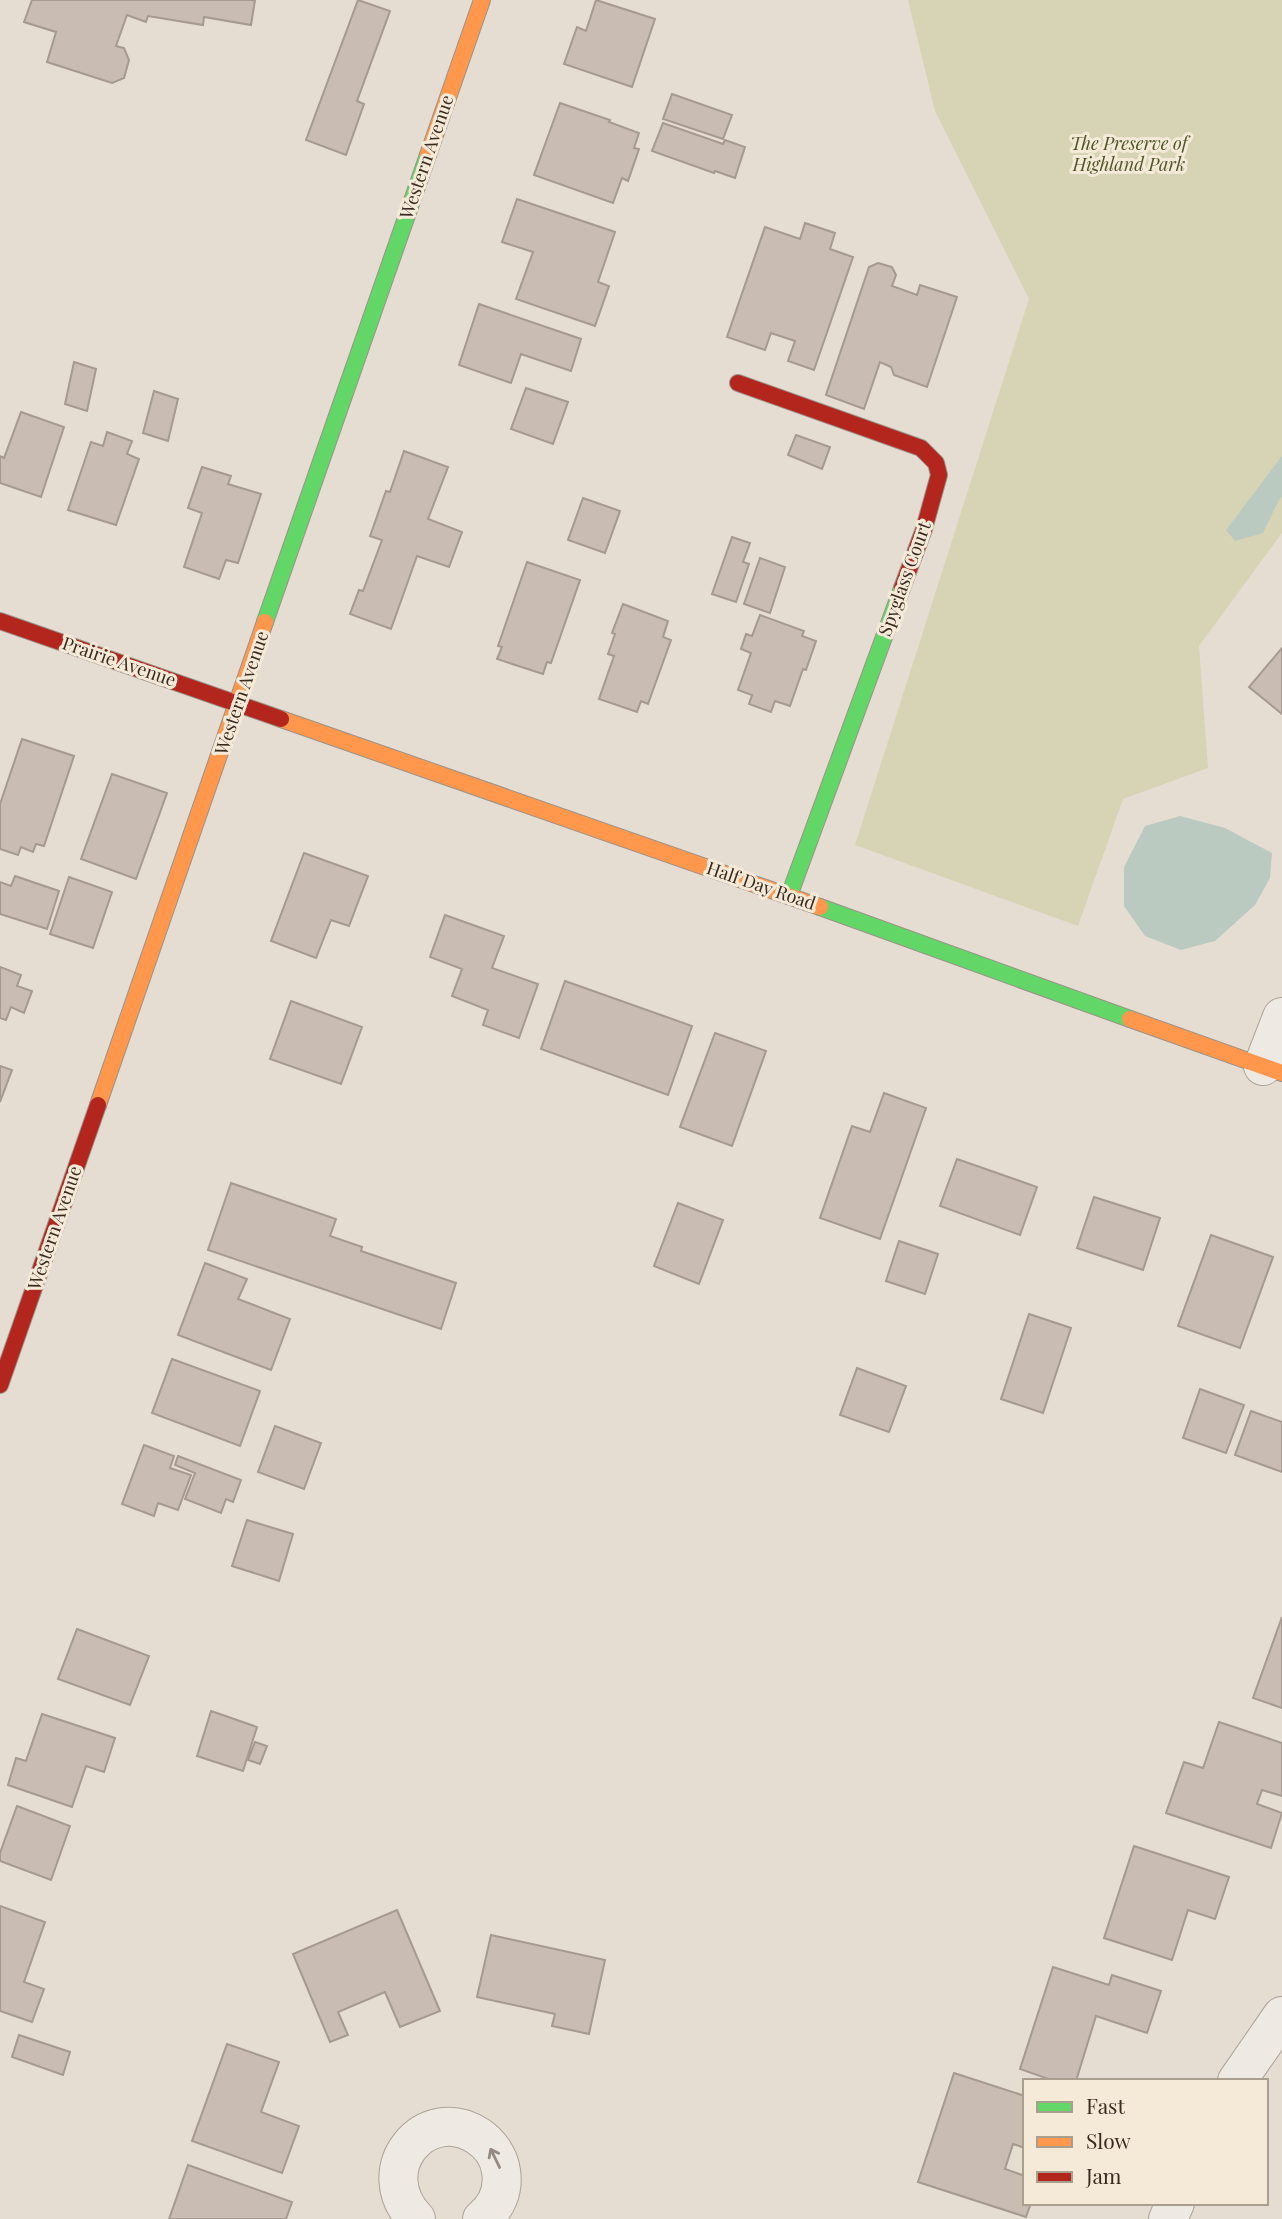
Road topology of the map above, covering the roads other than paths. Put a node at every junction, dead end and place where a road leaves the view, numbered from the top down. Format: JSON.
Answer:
{"nodes":[{"id":1,"x":482,"y":0,"type":"edge"},
{"id":2,"x":738,"y":383,"type":"dead end"},
{"id":3,"x":0,"y":621,"type":"edge"},
{"id":4,"x":238,"y":704,"type":"junction"},
{"id":5,"x":789,"y":896,"type":"junction"},
{"id":6,"x":1282,"y":1017,"type":"edge"},
{"id":7,"x":1272,"y":1069,"type":"edge"},
{"id":8,"x":0,"y":1385,"type":"edge"},
{"id":9,"x":1282,"y":2016,"type":"edge"},
{"id":10,"x":1238,"y":2079,"type":"edge"},
{"id":11,"x":416,"y":2219,"type":"edge"},
{"id":12,"x":482,"y":2219,"type":"edge"}],
"edges":[{"from":1,"to":4,"type":"street","name":"Western Avenue"},
{"from":2,"to":5,"type":"street","name":"Spyglass Court"},
{"from":3,"to":4,"type":"street","name":"Prairie Avenue"},
{"from":4,"to":5,"type":"street","name":"Half Day Road"},
{"from":4,"to":8,"type":"street","name":"Western Avenue"},
{"from":5,"to":7,"type":"street","name":"Half Day Road"},
{"from":6,"to":7,"type":"street"},
{"from":9,"to":10,"type":"street"},
{"from":12,"to":11,"type":"street","one_way":true}]}
